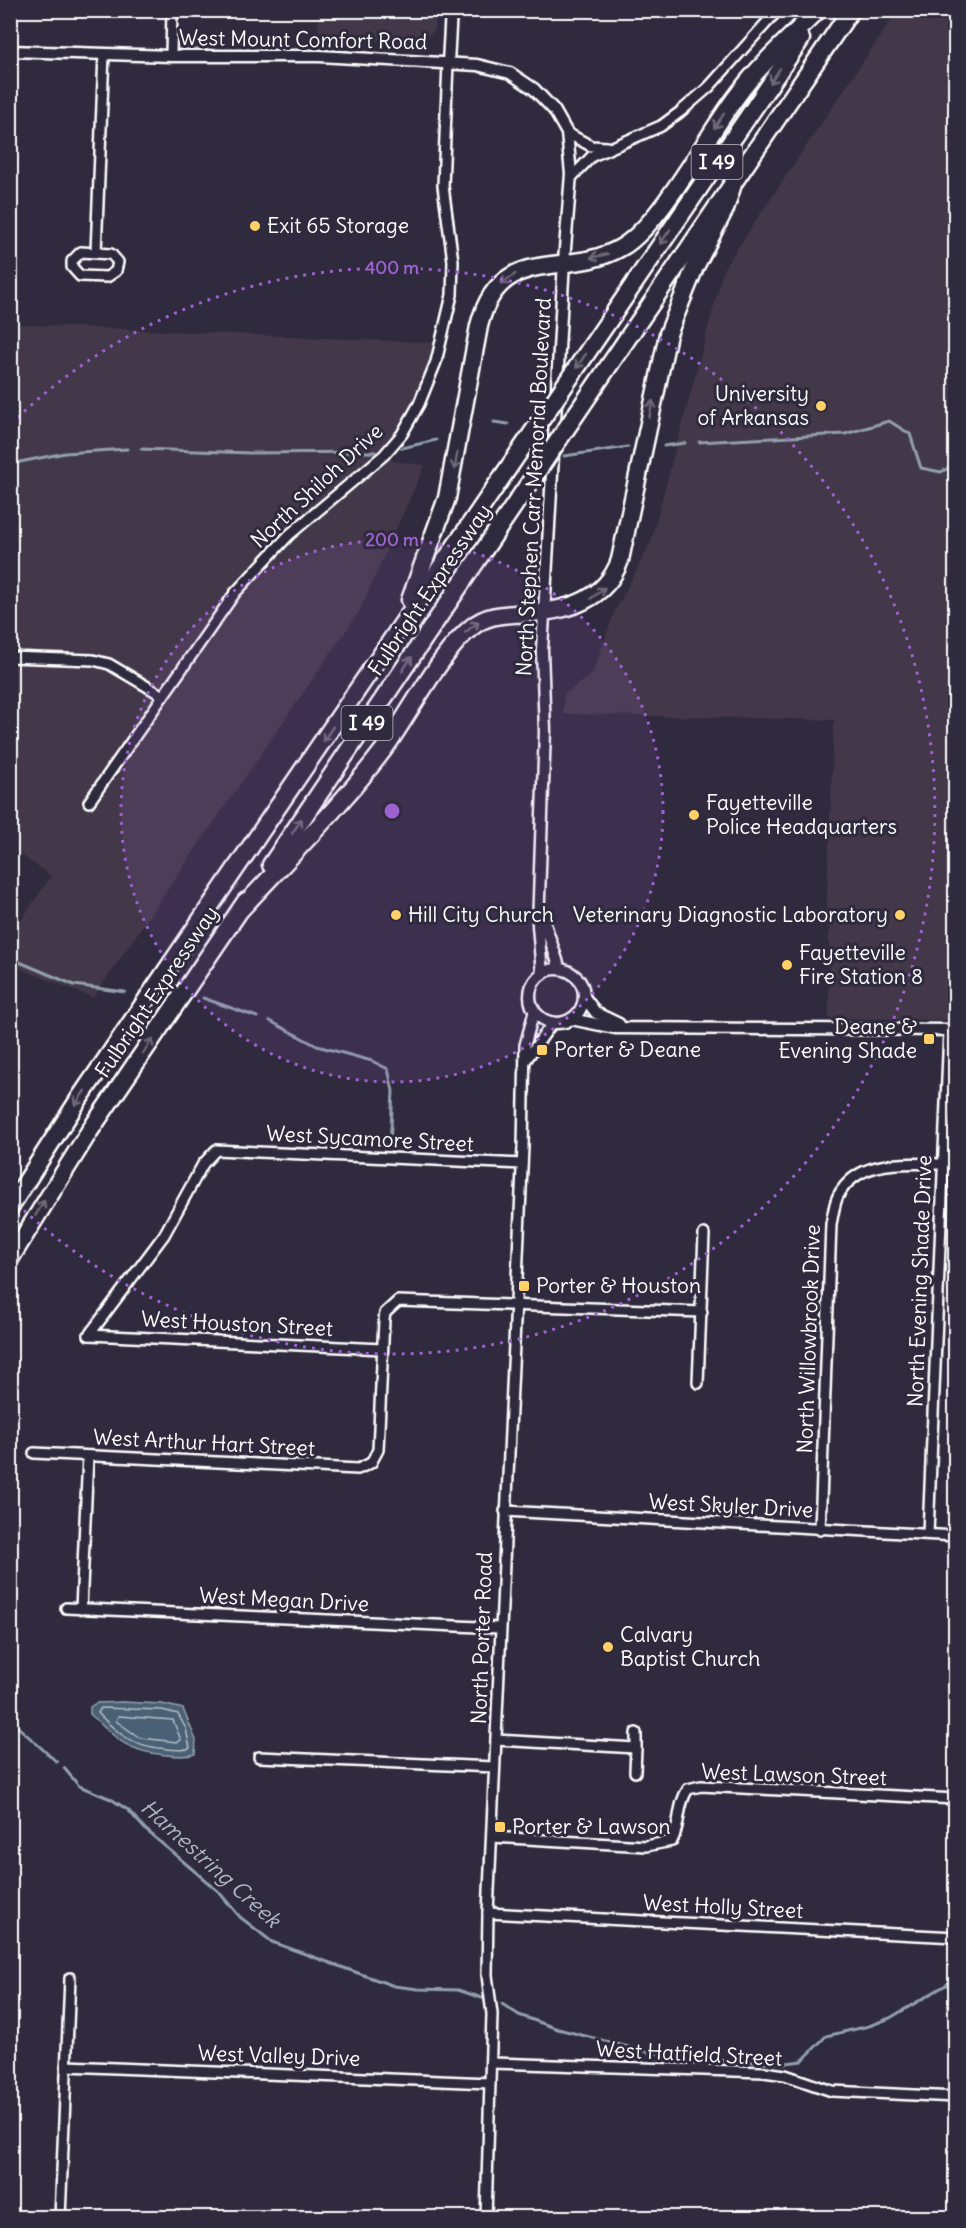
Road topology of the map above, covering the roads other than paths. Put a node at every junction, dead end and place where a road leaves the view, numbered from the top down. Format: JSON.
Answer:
{"nodes":[{"id":1,"x":172,"y":10,"type":"edge"},
{"id":2,"x":451,"y":10,"type":"edge"},
{"id":3,"x":778,"y":10,"type":"edge"},
{"id":4,"x":819,"y":10,"type":"edge"},
{"id":5,"x":852,"y":10,"type":"edge"},
{"id":6,"x":10,"y":51,"type":"edge"},
{"id":7,"x":104,"y":54,"type":"junction"},
{"id":8,"x":171,"y":56,"type":"junction"},
{"id":9,"x":448,"y":63,"type":"junction"},
{"id":10,"x":567,"y":133,"type":"junction"},
{"id":11,"x":609,"y":148,"type":"junction"},
{"id":12,"x":571,"y":178,"type":"junction"},
{"id":13,"x":733,"y":184,"type":"junction"},
{"id":14,"x":96,"y":252,"type":"junction"},
{"id":15,"x":564,"y":261,"type":"junction"},
{"id":16,"x":543,"y":612,"type":"junction"},
{"id":17,"x":396,"y":634,"type":"junction"},
{"id":18,"x":10,"y":657,"type":"edge"},
{"id":19,"x":163,"y":696,"type":"junction"},
{"id":20,"x":89,"y":801,"type":"dead end"},
{"id":21,"x":241,"y":909,"type":"junction"},
{"id":22,"x":539,"y":915,"type":"junction"},
{"id":23,"x":560,"y":969,"type":"junction"},
{"id":24,"x":542,"y":974,"type":"junction"},
{"id":25,"x":584,"y":997,"type":"junction"},
{"id":26,"x":534,"y":1012,"type":"junction"},
{"id":27,"x":571,"y":1019,"type":"junction"},
{"id":28,"x":553,"y":1022,"type":"junction"},
{"id":29,"x":634,"y":1029,"type":"junction"},
{"id":30,"x":952,"y":1030,"type":"edge"},
{"id":31,"x":526,"y":1060,"type":"junction"},
{"id":32,"x":522,"y":1164,"type":"junction"},
{"id":33,"x":943,"y":1164,"type":"junction"},
{"id":34,"x":10,"y":1207,"type":"edge"},
{"id":35,"x":704,"y":1234,"type":"dead end"},
{"id":36,"x":10,"y":1259,"type":"edge"},
{"id":37,"x":515,"y":1303,"type":"junction"},
{"id":38,"x":702,"y":1312,"type":"junction"},
{"id":39,"x":89,"y":1335,"type":"joint"},
{"id":40,"x":382,"y":1349,"type":"junction"},
{"id":41,"x":698,"y":1383,"type":"dead end"},
{"id":42,"x":34,"y":1453,"type":"dead end"},
{"id":43,"x":88,"y":1456,"type":"junction"},
{"id":44,"x":505,"y":1511,"type":"junction"},
{"id":45,"x":820,"y":1530,"type":"junction"},
{"id":46,"x":928,"y":1534,"type":"junction"},
{"id":47,"x":956,"y":1536,"type":"edge"},
{"id":48,"x":66,"y":1608,"type":"dead end"},
{"id":49,"x":81,"y":1609,"type":"junction"},
{"id":50,"x":500,"y":1628,"type":"junction"},
{"id":51,"x":636,"y":1733,"type":"dead end"},
{"id":52,"x":495,"y":1740,"type":"junction"},
{"id":53,"x":636,"y":1748,"type":"junction"},
{"id":54,"x":259,"y":1757,"type":"dead end"},
{"id":55,"x":494,"y":1767,"type":"junction"},
{"id":56,"x":634,"y":1772,"type":"dead end"},
{"id":57,"x":956,"y":1799,"type":"edge"},
{"id":58,"x":492,"y":1837,"type":"junction"},
{"id":59,"x":488,"y":1913,"type":"junction"},
{"id":60,"x":956,"y":1937,"type":"edge"},
{"id":61,"x":70,"y":1978,"type":"dead end"},
{"id":62,"x":491,"y":2063,"type":"junction"},
{"id":63,"x":66,"y":2066,"type":"junction"},
{"id":64,"x":490,"y":2083,"type":"junction"},
{"id":65,"x":956,"y":2097,"type":"edge"},
{"id":66,"x":60,"y":2217,"type":"edge"},
{"id":67,"x":486,"y":2217,"type":"edge"}],
"edges":[{"from":1,"to":8,"type":"street"},
{"from":2,"to":9,"type":"street","name":"North Shiloh Drive"},
{"from":3,"to":11,"type":"street"},
{"from":4,"to":15,"type":"highway","one_way":true},
{"from":4,"to":17,"type":"highway","name":"Fulbright Expressway","number":"I 49","one_way":true,"bridge":true},
{"from":5,"to":13,"type":"highway","name":"Fulbright Expressway","number":"I 49"},
{"from":6,"to":7,"type":"street","name":"West Mount Comfort Road"},
{"from":7,"to":8,"type":"street","name":"West Mount Comfort Road"},
{"from":7,"to":14,"type":"street"},
{"from":8,"to":9,"type":"street","name":"West Mount Comfort Road"},
{"from":9,"to":10,"type":"street","name":"West Mount Comfort Road"},
{"from":9,"to":19,"type":"street","name":"North Shiloh Drive"},
{"from":10,"to":11,"type":"street"},
{"from":10,"to":12,"type":"street","name":"North Stephen Carr Memorial Boulevard"},
{"from":11,"to":12,"type":"street"},
{"from":12,"to":15,"type":"street","name":"North Stephen Carr Memorial Boulevard"},
{"from":16,"to":13,"type":"highway","one_way":true},
{"from":21,"to":13,"type":"highway","name":"Fulbright Expressway","number":"I 49","one_way":true,"bridge":true},
{"from":14,"to":14,"type":"street"},
{"from":15,"to":16,"type":"street","name":"North Stephen Carr Memorial Boulevard"},
{"from":15,"to":17,"type":"highway","one_way":true},
{"from":21,"to":16,"type":"highway","one_way":true},
{"from":16,"to":22,"type":"street","name":"North Stephen Carr Memorial Boulevard"},
{"from":17,"to":34,"type":"highway","name":"Fulbright Expressway","number":"I 49","one_way":true},
{"from":18,"to":19,"type":"street"},
{"from":19,"to":20,"type":"street","name":"North Shiloh Drive"},
{"from":36,"to":21,"type":"highway","name":"Fulbright Expressway","number":"I 49","one_way":true},
{"from":22,"to":23,"type":"street","name":"North Stephen Carr Memorial Boulevard"},
{"from":22,"to":24,"type":"street","name":"North Stephen Carr Memorial Boulevard"},
{"from":23,"to":24,"type":"street"},
{"from":23,"to":25,"type":"street"},
{"from":24,"to":26,"type":"street"},
{"from":25,"to":27,"type":"street"},
{"from":25,"to":29,"type":"street"},
{"from":26,"to":28,"type":"street"},
{"from":26,"to":31,"type":"street","name":"North Porter Road"},
{"from":27,"to":28,"type":"street"},
{"from":27,"to":29,"type":"street"},
{"from":28,"to":31,"type":"street","name":"North Porter Road"},
{"from":29,"to":30,"type":"street"},
{"from":30,"to":33,"type":"street","name":"North Evening Shade Drive"},
{"from":31,"to":32,"type":"street","name":"North Porter Road"},
{"from":32,"to":37,"type":"street","name":"North Porter Road"},
{"from":32,"to":39,"type":"street","name":"West Sycamore Street"},
{"from":33,"to":45,"type":"street","name":"North Willowbrook Drive"},
{"from":33,"to":46,"type":"street","name":"North Evening Shade Drive"},
{"from":35,"to":38,"type":"street"},
{"from":37,"to":38,"type":"street"},
{"from":37,"to":40,"type":"street"},
{"from":37,"to":44,"type":"street","name":"North Porter Road"},
{"from":38,"to":41,"type":"street"},
{"from":39,"to":40,"type":"street","name":"West Houston Street"},
{"from":40,"to":43,"type":"street","name":"West Arthur Hart Street"},
{"from":42,"to":43,"type":"street","name":"West Arthur Hart Street"},
{"from":43,"to":49,"type":"street"},
{"from":44,"to":45,"type":"street","name":"West Skyler Drive"},
{"from":44,"to":50,"type":"street","name":"North Porter Road"},
{"from":45,"to":46,"type":"street","name":"West Skyler Drive"},
{"from":46,"to":47,"type":"street","name":"West Skyler Drive"},
{"from":48,"to":49,"type":"street","name":"West Megan Drive"},
{"from":49,"to":50,"type":"street","name":"West Megan Drive"},
{"from":50,"to":52,"type":"street","name":"North Porter Road"},
{"from":51,"to":53,"type":"street"},
{"from":52,"to":53,"type":"street"},
{"from":52,"to":55,"type":"street","name":"North Porter Road"},
{"from":53,"to":56,"type":"street"},
{"from":54,"to":55,"type":"street"},
{"from":55,"to":58,"type":"street","name":"North Porter Road"},
{"from":57,"to":58,"type":"street","name":"West Lawson Street"},
{"from":58,"to":59,"type":"street","name":"North Porter Road"},
{"from":59,"to":60,"type":"street","name":"West Holly Street"},
{"from":59,"to":62,"type":"street","name":"North Porter Road"},
{"from":61,"to":63,"type":"street"},
{"from":62,"to":64,"type":"street","name":"North Porter Road"},
{"from":62,"to":65,"type":"street","name":"West Hatfield Street"},
{"from":63,"to":64,"type":"street","name":"West Valley Drive"},
{"from":63,"to":66,"type":"street"},
{"from":64,"to":67,"type":"street","name":"North Porter Road"}]}
